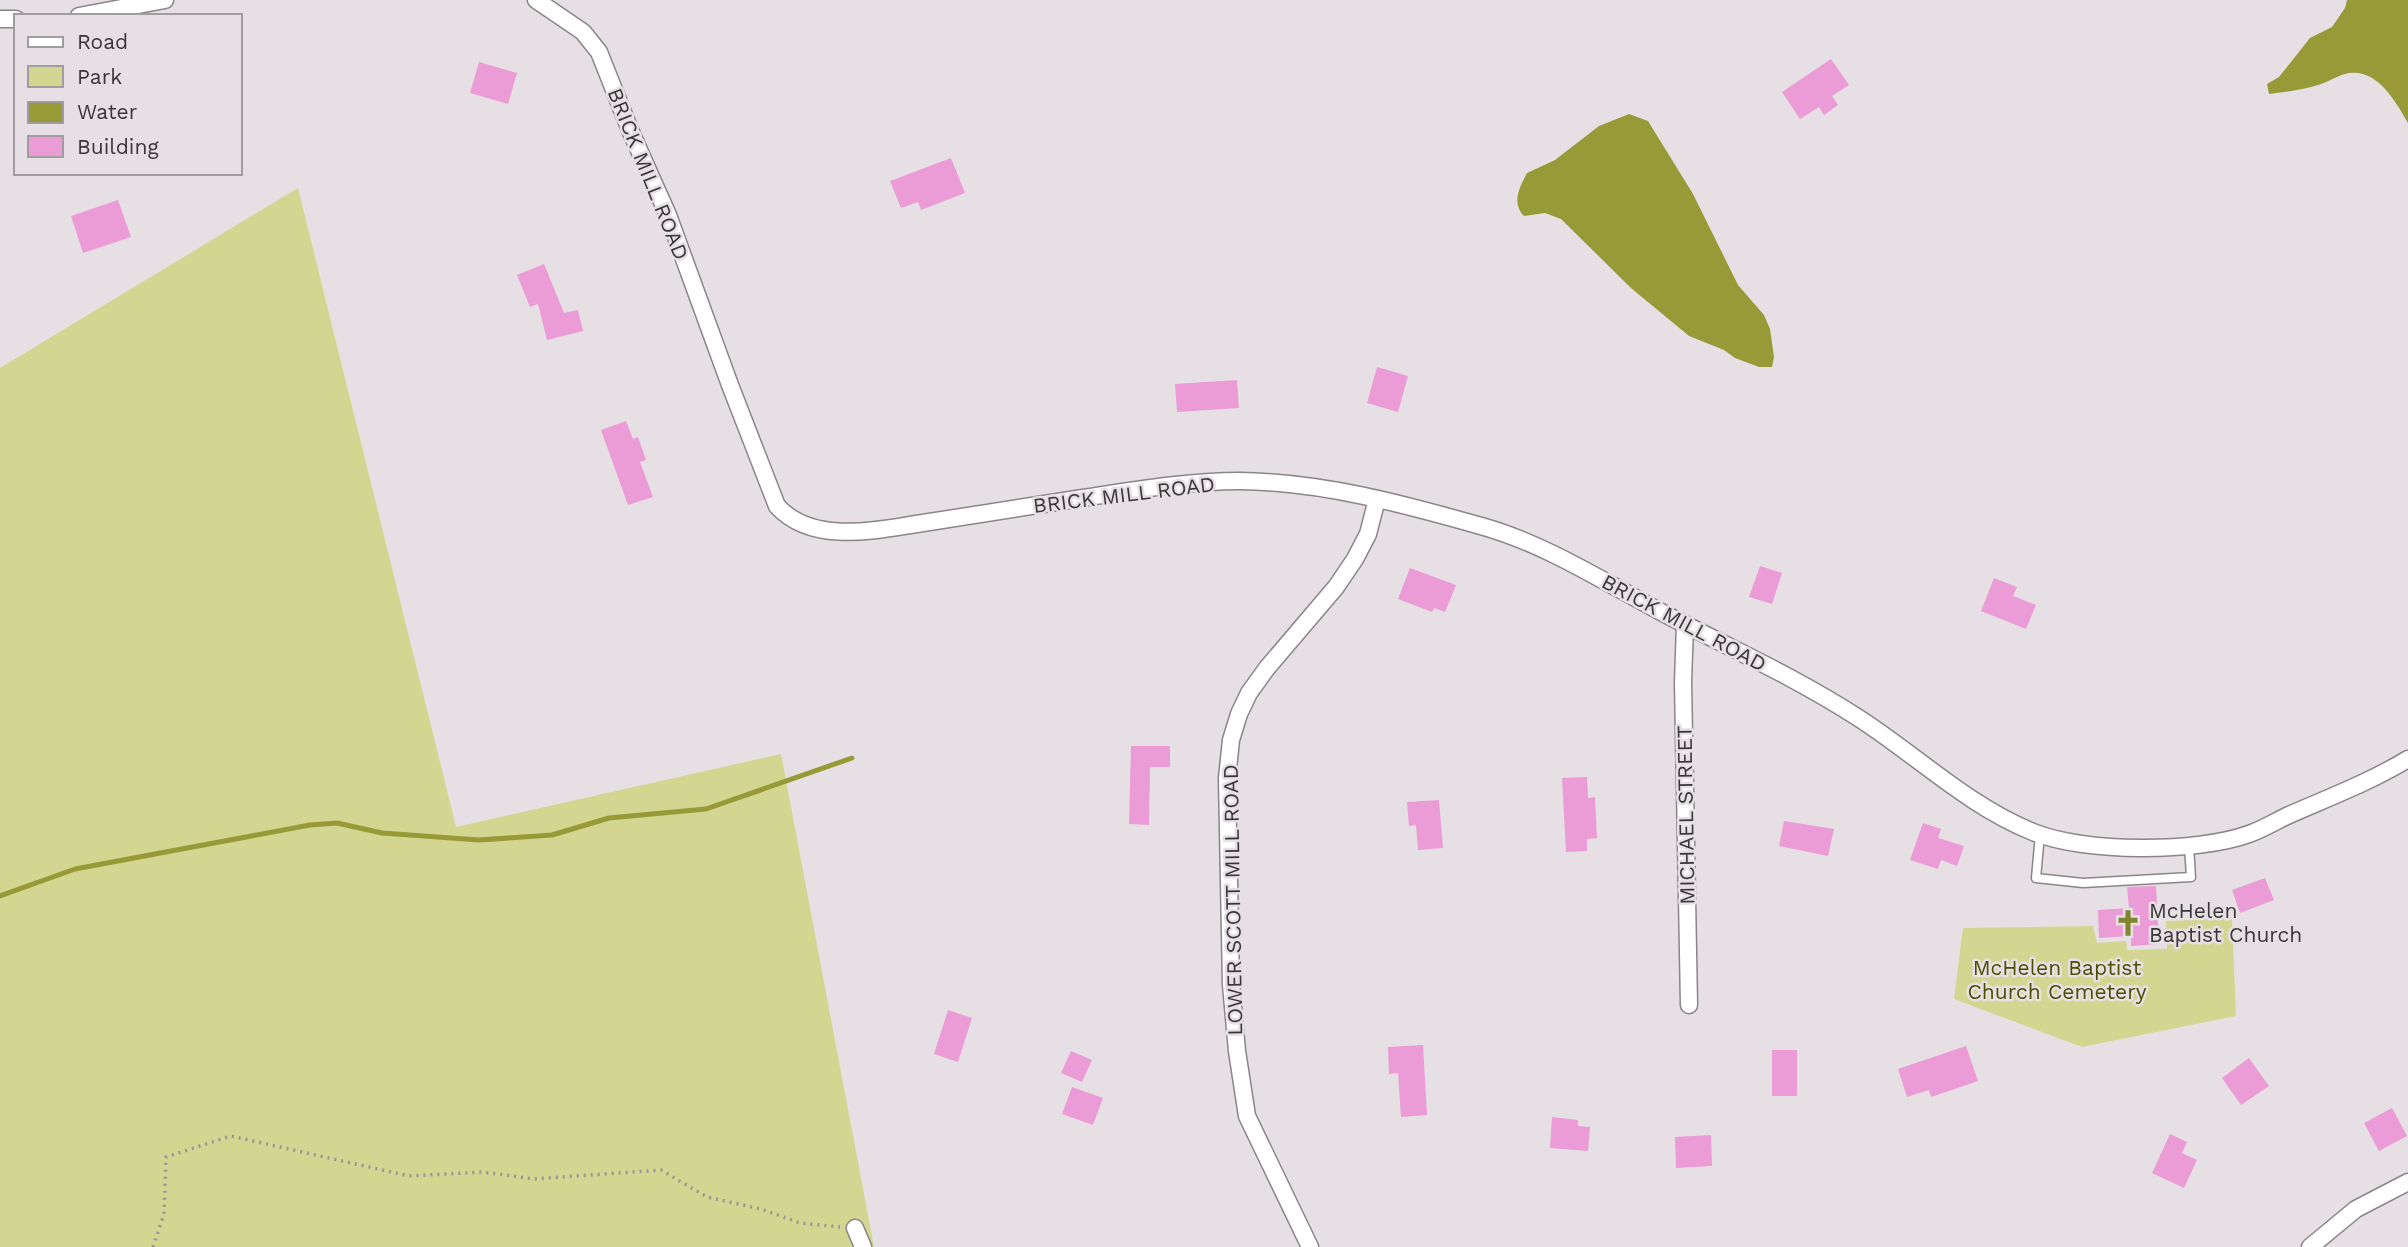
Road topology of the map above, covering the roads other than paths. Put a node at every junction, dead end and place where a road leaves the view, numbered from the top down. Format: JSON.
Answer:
{"nodes":[{"id":1,"x":165,"y":0,"type":"edge"},
{"id":2,"x":536,"y":0,"type":"edge"},
{"id":3,"x":90,"y":14,"type":"edge"},
{"id":4,"x":1377,"y":499,"type":"junction"},
{"id":5,"x":1685,"y":625,"type":"junction"},
{"id":6,"x":2408,"y":759,"type":"edge"},
{"id":7,"x":2040,"y":834,"type":"junction"},
{"id":8,"x":2189,"y":846,"type":"junction"},
{"id":9,"x":1689,"y":1005,"type":"dead end"},
{"id":10,"x":2408,"y":1182,"type":"edge"},
{"id":11,"x":855,"y":1228,"type":"road end"},
{"id":12,"x":863,"y":1247,"type":"edge"},
{"id":13,"x":1310,"y":1247,"type":"edge"},
{"id":14,"x":2310,"y":1247,"type":"edge"}],
"edges":[{"from":1,"to":3,"type":"street"},
{"from":2,"to":4,"type":"street","name":"BRICK MILL ROAD"},
{"from":4,"to":5,"type":"street","name":"BRICK MILL ROAD"},
{"from":4,"to":13,"type":"street","name":"LOWER SCOTT MILL ROAD"},
{"from":5,"to":7,"type":"street","name":"BRICK MILL ROAD"},
{"from":5,"to":9,"type":"street","name":"MICHAEL STREET"},
{"from":6,"to":8,"type":"street","name":"BRICK MILL ROAD"},
{"from":7,"to":8,"type":"street","name":"BRICK MILL ROAD"},
{"from":7,"to":8,"type":"lane"},
{"from":10,"to":14,"type":"street"},
{"from":11,"to":12,"type":"street"}]}
